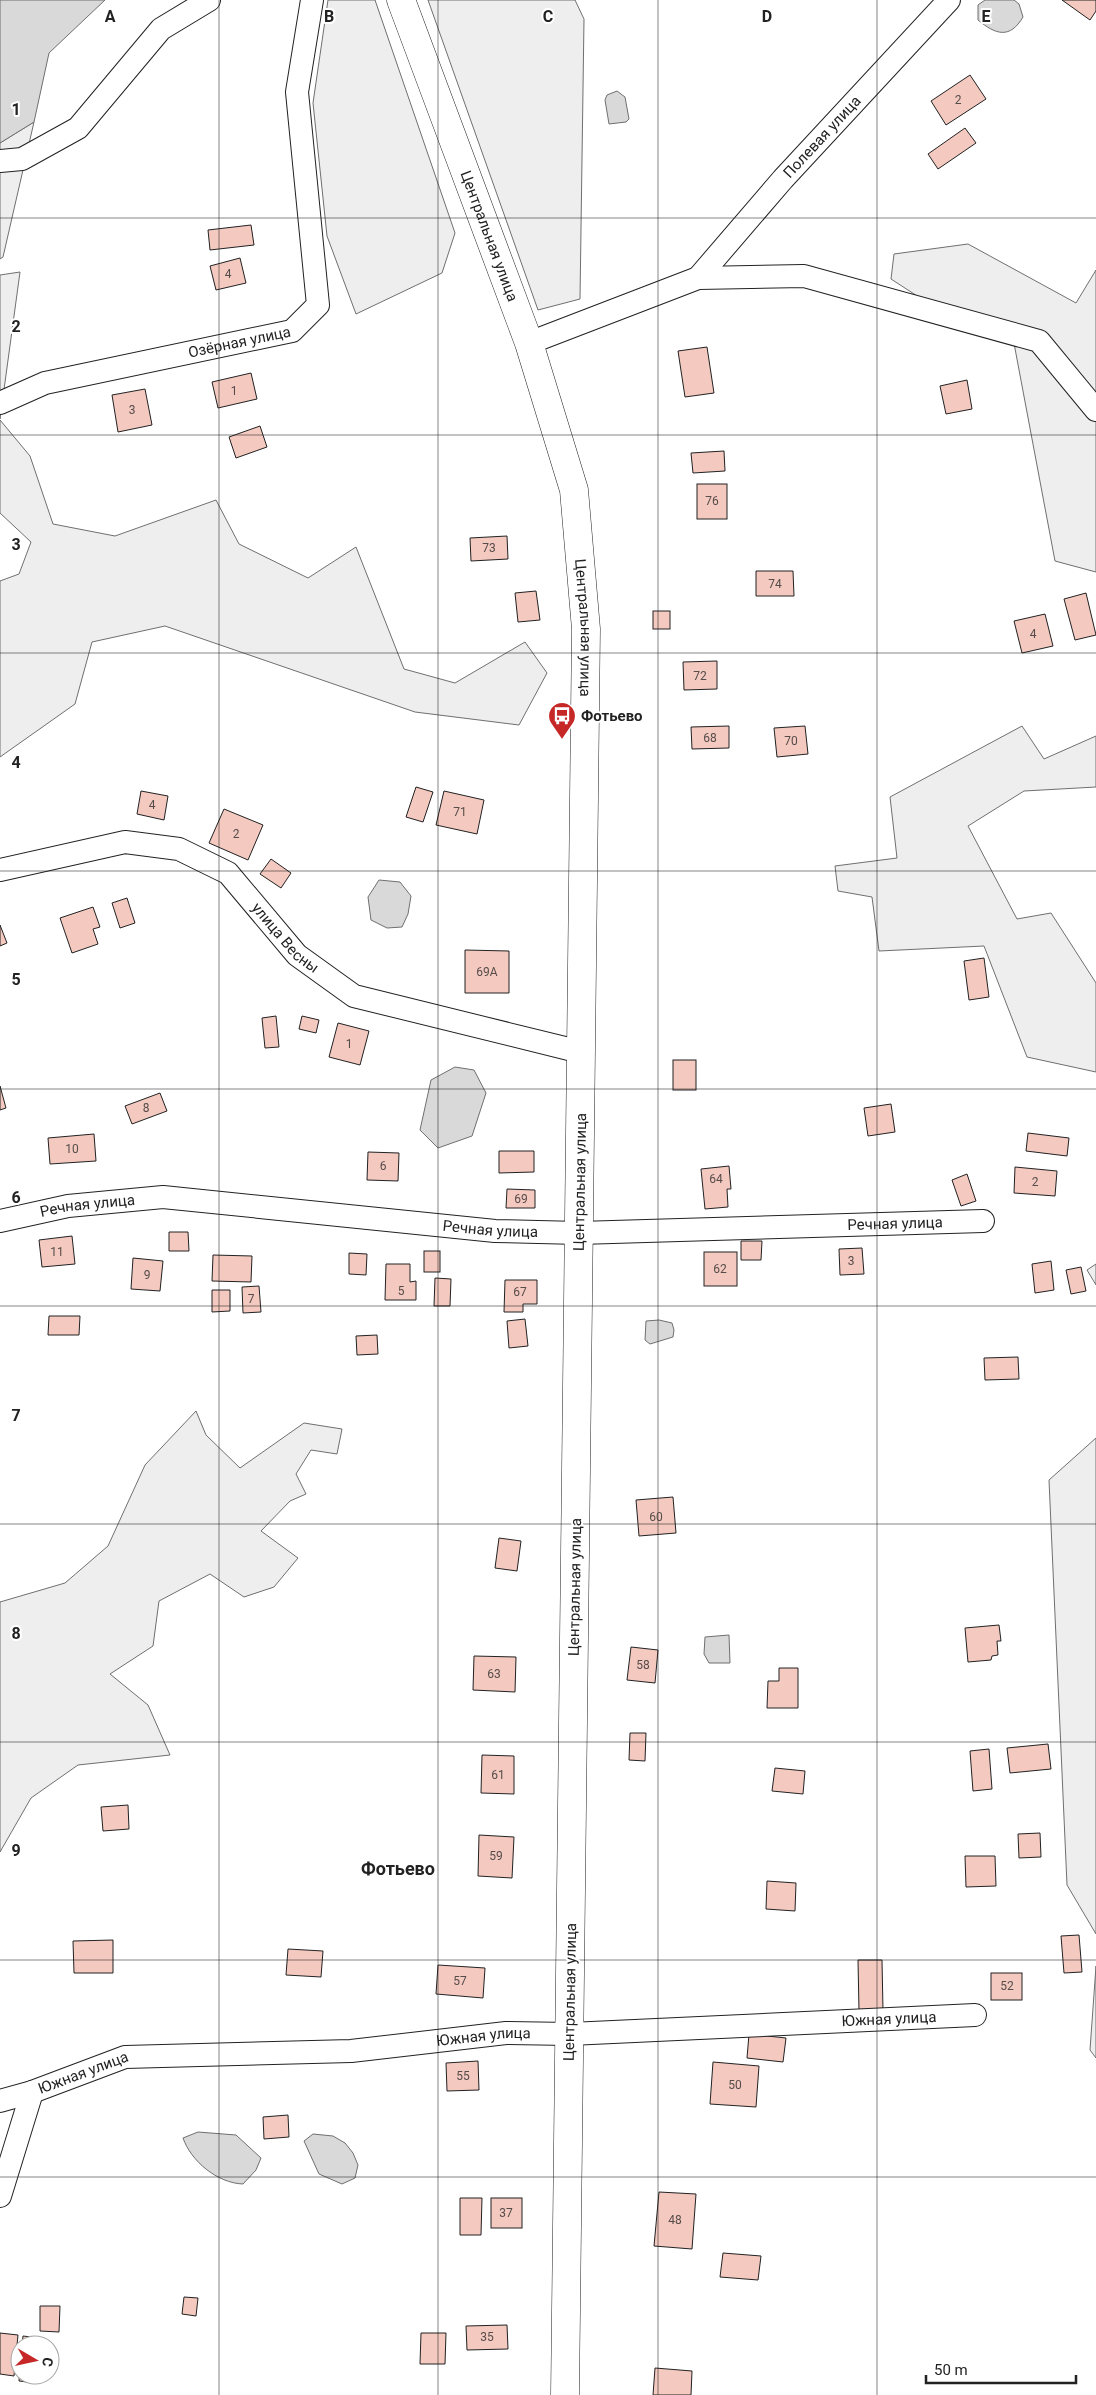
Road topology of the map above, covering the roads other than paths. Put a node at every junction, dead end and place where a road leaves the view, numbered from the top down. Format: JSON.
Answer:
{"nodes":[{"id":1,"x":209,"y":0,"type":"edge"},
{"id":2,"x":312,"y":0,"type":"edge"},
{"id":3,"x":401,"y":0,"type":"edge"},
{"id":4,"x":949,"y":0,"type":"edge"},
{"id":5,"x":0,"y":161,"type":"edge"},
{"id":6,"x":698,"y":278,"type":"junction"},
{"id":7,"x":529,"y":343,"type":"junction"},
{"id":8,"x":0,"y":403,"type":"edge"},
{"id":9,"x":1096,"y":410,"type":"edge"},
{"id":10,"x":0,"y":870,"type":"edge"},
{"id":11,"x":581,"y":1052,"type":"junction"},
{"id":12,"x":0,"y":1221,"type":"edge"},
{"id":13,"x":983,"y":1221,"type":"dead end"},
{"id":14,"x":579,"y":1233,"type":"junction"},
{"id":15,"x":975,"y":2015,"type":"dead end"},
{"id":16,"x":570,"y":2034,"type":"junction"},
{"id":17,"x":32,"y":2092,"type":"junction"},
{"id":18,"x":0,"y":2101,"type":"edge"},
{"id":19,"x":0,"y":2196,"type":"edge"},
{"id":20,"x":565,"y":2395,"type":"edge"}],
"edges":[{"from":1,"to":5,"type":"street"},
{"from":2,"to":8,"type":"street","name":"Озёрная улица"},
{"from":3,"to":7,"type":"main road","name":"Центральная улица"},
{"from":4,"to":6,"type":"street","name":"Полевая улица"},
{"from":6,"to":7,"type":"street"},
{"from":6,"to":9,"type":"street"},
{"from":7,"to":11,"type":"main road","name":"Центральная улица"},
{"from":10,"to":11,"type":"street","name":"улица Весны"},
{"from":11,"to":14,"type":"main road","name":"Центральная улица"},
{"from":12,"to":14,"type":"street","name":"Речная улица"},
{"from":13,"to":14,"type":"street","name":"Речная улица"},
{"from":14,"to":16,"type":"main road","name":"Центральная улица"},
{"from":15,"to":16,"type":"street","name":"Южная улица"},
{"from":16,"to":17,"type":"street","name":"Южная улица"},
{"from":16,"to":20,"type":"main road","name":"Центральная улица"},
{"from":17,"to":18,"type":"street","name":"Южная улица"},
{"from":17,"to":19,"type":"street"}]}
